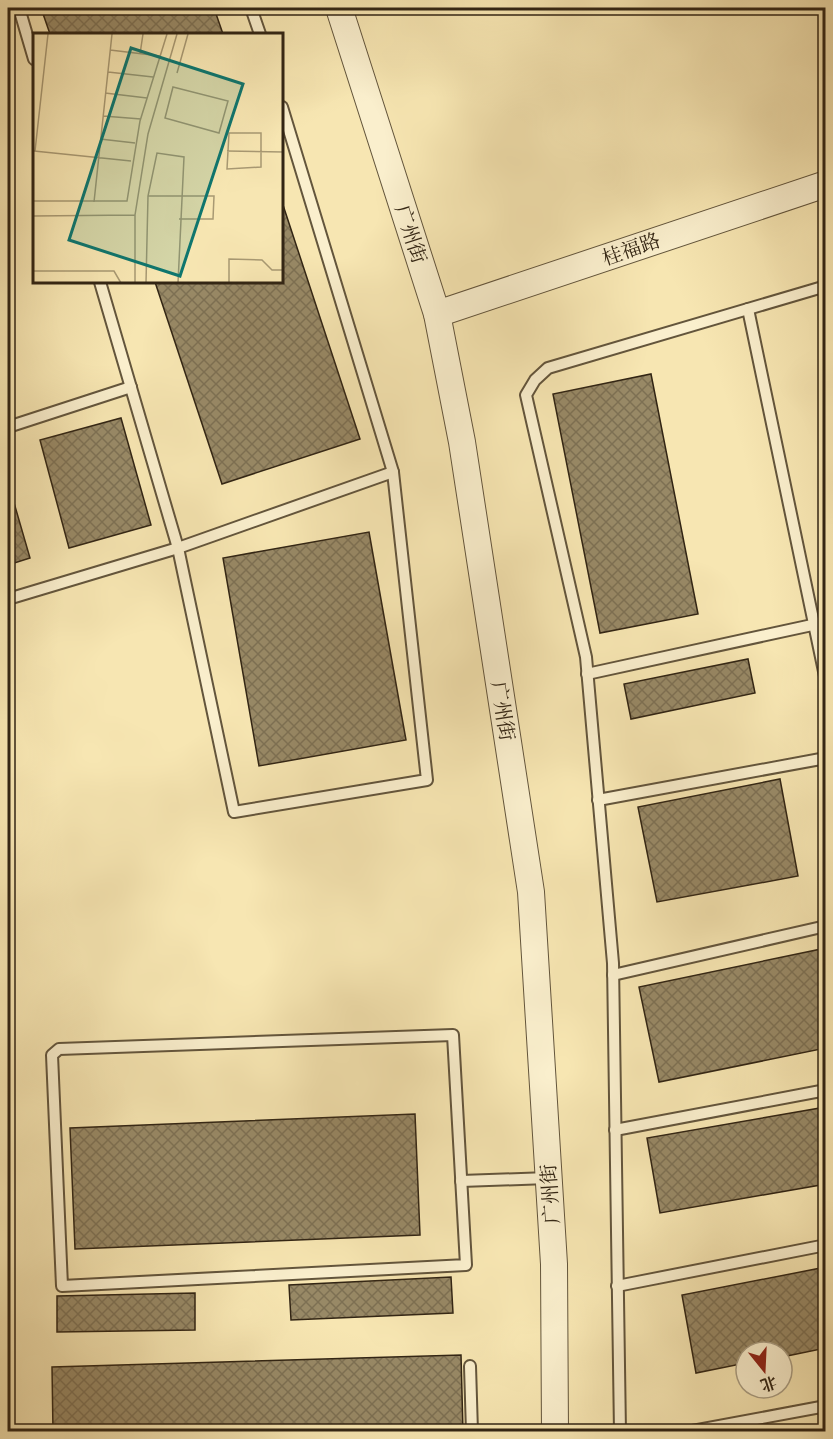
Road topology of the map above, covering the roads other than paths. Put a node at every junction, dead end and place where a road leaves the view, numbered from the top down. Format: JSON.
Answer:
{"nodes":[{"id":1,"x":19,"y":8,"type":"edge"},
{"id":2,"x":251,"y":8,"type":"edge"},
{"id":3,"x":339,"y":8,"type":"edge"},
{"id":4,"x":260,"y":33,"type":"edge"},
{"id":5,"x":33,"y":56,"type":"edge"},
{"id":6,"x":284,"y":115,"type":"edge"},
{"id":7,"x":825,"y":184,"type":"edge"},
{"id":8,"x":101,"y":284,"type":"edge"},
{"id":9,"x":825,"y":286,"type":"edge"},
{"id":10,"x":748,"y":309,"type":"junction"},
{"id":11,"x":436,"y":314,"type":"junction"},
{"id":12,"x":131,"y":387,"type":"junction"},
{"id":13,"x":8,"y":427,"type":"edge"},
{"id":14,"x":393,"y":472,"type":"junction"},
{"id":15,"x":178,"y":548,"type":"junction"},
{"id":16,"x":8,"y":599,"type":"edge"},
{"id":17,"x":825,"y":622,"type":"edge"},
{"id":18,"x":814,"y":625,"type":"junction"},
{"id":19,"x":587,"y":674,"type":"junction"},
{"id":20,"x":825,"y":681,"type":"edge"},
{"id":21,"x":825,"y":758,"type":"edge"},
{"id":22,"x":598,"y":800,"type":"junction"},
{"id":23,"x":825,"y":926,"type":"edge"},
{"id":24,"x":613,"y":975,"type":"junction"},
{"id":25,"x":825,"y":1090,"type":"edge"},
{"id":26,"x":615,"y":1130,"type":"junction"},
{"id":27,"x":549,"y":1178,"type":"junction"},
{"id":28,"x":461,"y":1181,"type":"junction"},
{"id":29,"x":825,"y":1245,"type":"edge"},
{"id":30,"x":617,"y":1286,"type":"junction"},
{"id":31,"x":470,"y":1366,"type":"dead end"},
{"id":32,"x":825,"y":1406,"type":"edge"},
{"id":33,"x":758,"y":1418,"type":"junction"},
{"id":34,"x":472,"y":1431,"type":"edge"},
{"id":35,"x":555,"y":1431,"type":"edge"},
{"id":36,"x":620,"y":1431,"type":"edge"},
{"id":37,"x":687,"y":1431,"type":"edge"},
{"id":38,"x":761,"y":1431,"type":"edge"}],
"edges":[{"from":1,"to":5,"type":"lane"},
{"from":2,"to":4,"type":"lane"},
{"from":3,"to":11,"type":"street","name":"广州街"},
{"from":6,"to":14,"type":"lane"},
{"from":7,"to":11,"type":"street","name":"桂福路"},
{"from":8,"to":12,"type":"lane"},
{"from":9,"to":10,"type":"lane"},
{"from":10,"to":18,"type":"lane"},
{"from":10,"to":19,"type":"lane"},
{"from":11,"to":27,"type":"street","name":"广州街"},
{"from":12,"to":13,"type":"lane"},
{"from":12,"to":15,"type":"lane"},
{"from":14,"to":15,"type":"lane"},
{"from":14,"to":15,"type":"lane"},
{"from":15,"to":16,"type":"lane"},
{"from":17,"to":18,"type":"lane"},
{"from":18,"to":19,"type":"lane"},
{"from":18,"to":20,"type":"lane"},
{"from":19,"to":22,"type":"lane"},
{"from":21,"to":22,"type":"lane"},
{"from":22,"to":24,"type":"lane"},
{"from":23,"to":24,"type":"lane"},
{"from":24,"to":26,"type":"lane"},
{"from":25,"to":26,"type":"lane"},
{"from":26,"to":30,"type":"lane"},
{"from":27,"to":28,"type":"lane"},
{"from":27,"to":35,"type":"street","name":"广州街"},
{"from":28,"to":28,"type":"lane"},
{"from":29,"to":30,"type":"lane"},
{"from":30,"to":36,"type":"lane"},
{"from":31,"to":34,"type":"lane"},
{"from":32,"to":33,"type":"lane"},
{"from":33,"to":37,"type":"lane"},
{"from":33,"to":38,"type":"lane"}]}
